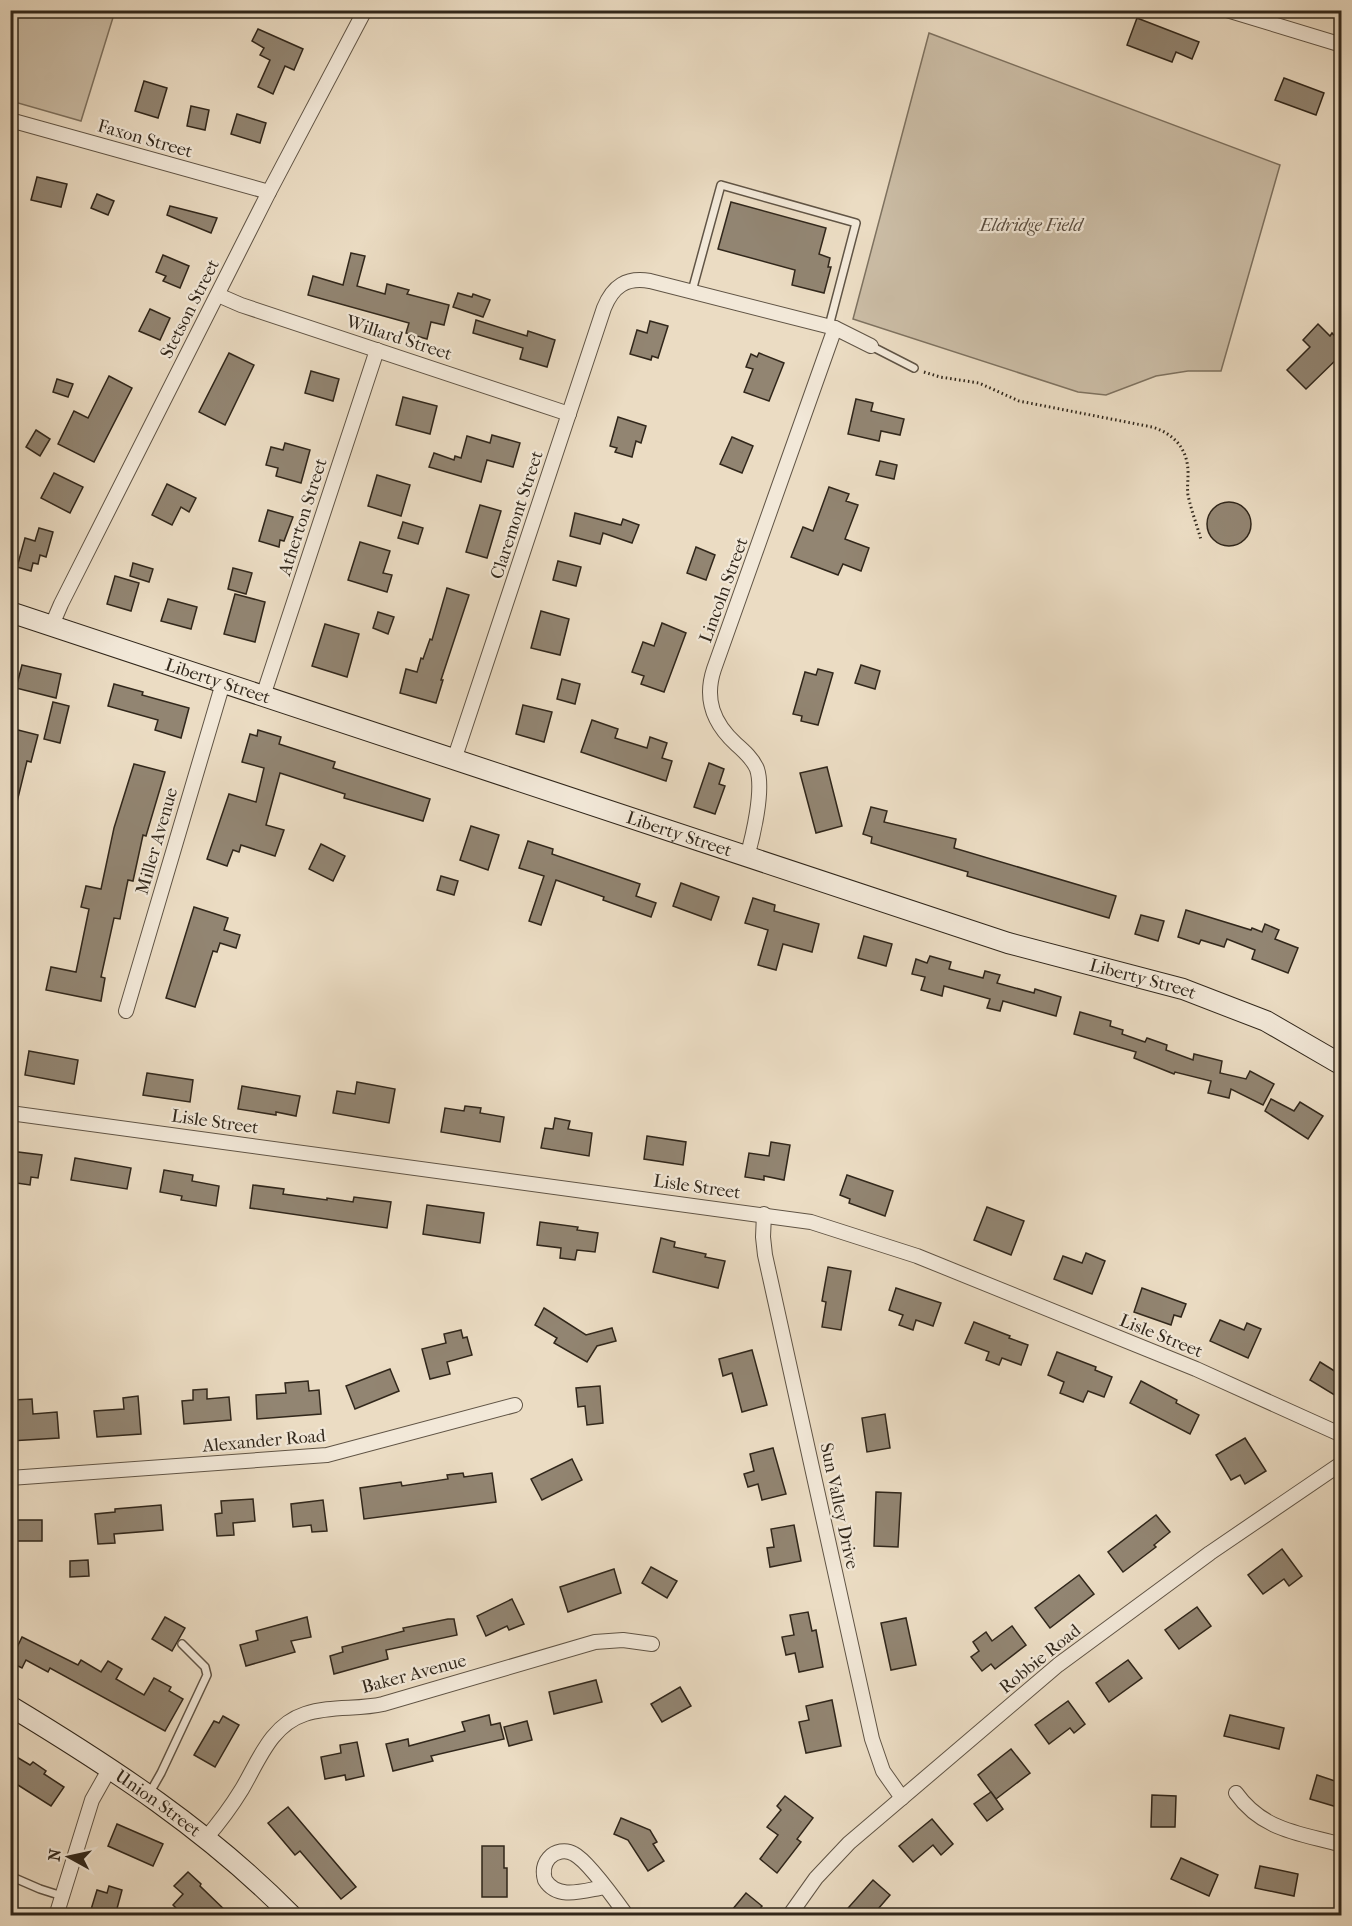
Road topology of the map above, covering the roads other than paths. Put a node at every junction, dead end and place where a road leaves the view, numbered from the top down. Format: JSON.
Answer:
{"nodes":[{"id":1,"x":365,"y":10,"type":"edge"},
{"id":2,"x":1227,"y":10,"type":"edge"},
{"id":3,"x":1341,"y":45,"type":"edge"},
{"id":4,"x":10,"y":120,"type":"edge"},
{"id":5,"x":269,"y":192,"type":"junction"},
{"id":6,"x":692,"y":291,"type":"junction"},
{"id":7,"x":218,"y":295,"type":"junction"},
{"id":8,"x":832,"y":327,"type":"junction"},
{"id":9,"x":872,"y":346,"type":"joint"},
{"id":10,"x":377,"y":350,"type":"junction"},
{"id":11,"x":914,"y":368,"type":"road end"},
{"id":12,"x":569,"y":414,"type":"junction"},
{"id":13,"x":10,"y":612,"type":"edge"},
{"id":14,"x":52,"y":626,"type":"junction"},
{"id":15,"x":223,"y":683,"type":"junction"},
{"id":16,"x":262,"y":696,"type":"junction"},
{"id":17,"x":454,"y":760,"type":"junction"},
{"id":18,"x":747,"y":857,"type":"junction"},
{"id":19,"x":126,"y":1011,"type":"dead end"},
{"id":20,"x":1341,"y":1065,"type":"edge"},
{"id":21,"x":10,"y":1113,"type":"edge"},
{"id":22,"x":764,"y":1214,"type":"junction"},
{"id":23,"x":515,"y":1405,"type":"dead end"},
{"id":24,"x":1341,"y":1434,"type":"edge"},
{"id":25,"x":1341,"y":1463,"type":"edge"},
{"id":26,"x":10,"y":1478,"type":"edge"},
{"id":27,"x":182,"y":1644,"type":"dead end"},
{"id":28,"x":652,"y":1644,"type":"dead end"},
{"id":29,"x":10,"y":1706,"type":"edge"},
{"id":30,"x":110,"y":1768,"type":"junction"},
{"id":31,"x":1236,"y":1793,"type":"dead end"},
{"id":32,"x":149,"y":1794,"type":"junction"},
{"id":33,"x":902,"y":1798,"type":"junction"},
{"id":34,"x":206,"y":1838,"type":"junction"},
{"id":35,"x":1341,"y":1845,"type":"edge"},
{"id":36,"x":10,"y":1876,"type":"edge"},
{"id":37,"x":605,"y":1887,"type":"junction"},
{"id":38,"x":62,"y":1896,"type":"junction"},
{"id":39,"x":56,"y":1916,"type":"edge"},
{"id":40,"x":292,"y":1916,"type":"edge"},
{"id":41,"x":627,"y":1916,"type":"edge"},
{"id":42,"x":789,"y":1916,"type":"edge"}],
"edges":[{"from":1,"to":5,"type":"street","name":"Stetson Street"},
{"from":2,"to":3,"type":"street"},
{"from":4,"to":5,"type":"street","name":"Faxon Street"},
{"from":5,"to":7,"type":"street","name":"Stetson Street"},
{"from":6,"to":8,"type":"street"},
{"from":6,"to":8,"type":"lane"},
{"from":6,"to":12,"type":"street","name":"Claremont Street"},
{"from":7,"to":10,"type":"street","name":"Willard Street"},
{"from":7,"to":14,"type":"street","name":"Stetson Street"},
{"from":8,"to":9,"type":"street"},
{"from":8,"to":18,"type":"street","name":"Lincoln Street"},
{"from":9,"to":11,"type":"lane"},
{"from":10,"to":12,"type":"street","name":"Willard Street"},
{"from":10,"to":16,"type":"street","name":"Atherton Street"},
{"from":12,"to":17,"type":"street","name":"Claremont Street"},
{"from":13,"to":14,"type":"main road","name":"Liberty Street"},
{"from":14,"to":15,"type":"main road","name":"Liberty Street"},
{"from":15,"to":16,"type":"main road","name":"Liberty Street"},
{"from":15,"to":19,"type":"street","name":"Miller Avenue"},
{"from":16,"to":17,"type":"main road","name":"Liberty Street"},
{"from":17,"to":18,"type":"main road","name":"Liberty Street"},
{"from":18,"to":20,"type":"main road","name":"Liberty Street"},
{"from":21,"to":22,"type":"street","name":"Lisle Street"},
{"from":22,"to":24,"type":"street","name":"Lisle Street"},
{"from":22,"to":33,"type":"street","name":"Sun Valley Drive"},
{"from":23,"to":26,"type":"street","name":"Alexander Road"},
{"from":25,"to":33,"type":"street","name":"Robbie Road"},
{"from":27,"to":32,"type":"lane"},
{"from":28,"to":34,"type":"street","name":"Baker Avenue"},
{"from":29,"to":30,"type":"main road","name":"Union Street"},
{"from":30,"to":32,"type":"main road","name":"Union Street"},
{"from":30,"to":38,"type":"street"},
{"from":31,"to":35,"type":"street"},
{"from":32,"to":34,"type":"main road","name":"Union Street"},
{"from":33,"to":42,"type":"street","name":"Robbie Road"},
{"from":34,"to":40,"type":"main road","name":"Union Street"},
{"from":36,"to":38,"type":"lane"},
{"from":37,"to":37,"type":"street"},
{"from":37,"to":41,"type":"street"},
{"from":38,"to":39,"type":"street"}]}
